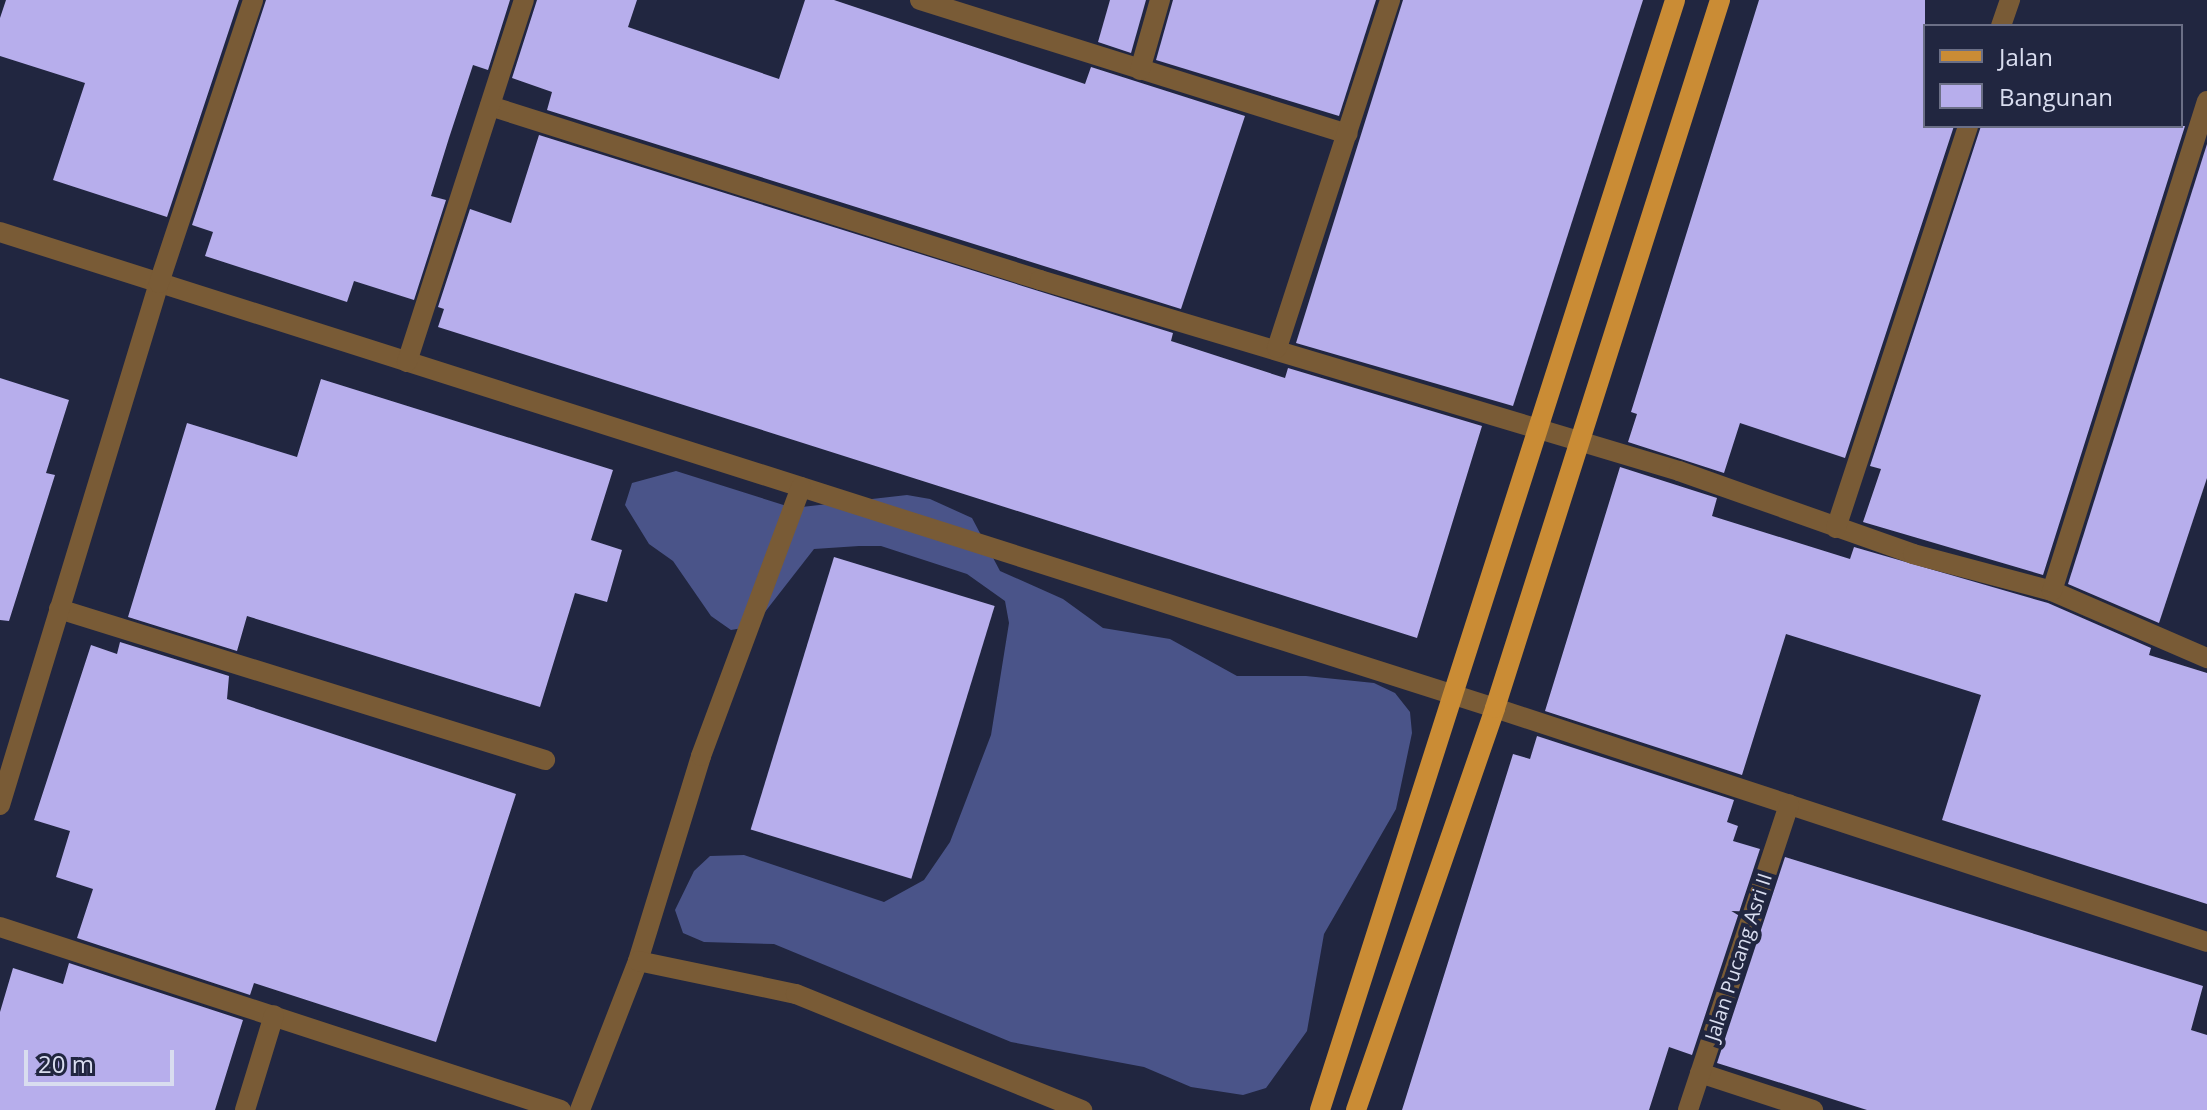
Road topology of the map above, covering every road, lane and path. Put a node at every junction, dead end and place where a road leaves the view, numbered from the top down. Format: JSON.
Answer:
{"nodes":[{"id":1,"x":253,"y":0,"type":"edge"},
{"id":2,"x":524,"y":0,"type":"edge"},
{"id":3,"x":920,"y":0,"type":"edge"},
{"id":4,"x":1160,"y":0,"type":"edge"},
{"id":5,"x":1390,"y":0,"type":"edge"},
{"id":6,"x":1675,"y":0,"type":"edge"},
{"id":7,"x":1720,"y":0,"type":"edge"},
{"id":8,"x":2010,"y":0,"type":"edge"},
{"id":9,"x":2002,"y":24,"type":"edge"},
{"id":10,"x":1140,"y":70,"type":"junction"},
{"id":11,"x":2207,"y":101,"type":"edge"},
{"id":12,"x":490,"y":106,"type":"junction"},
{"id":13,"x":1967,"y":128,"type":"edge"},
{"id":14,"x":1347,"y":134,"type":"junction"},
{"id":15,"x":2187,"y":164,"type":"junction"},
{"id":16,"x":2207,"y":172,"type":"edge"},
{"id":17,"x":0,"y":232,"type":"edge"},
{"id":18,"x":159,"y":283,"type":"junction"},
{"id":19,"x":1277,"y":348,"type":"junction"},
{"id":20,"x":407,"y":362,"type":"junction"},
{"id":21,"x":1538,"y":427,"type":"junction"},
{"id":22,"x":1578,"y":439,"type":"junction"},
{"id":23,"x":801,"y":487,"type":"junction"},
{"id":24,"x":1836,"y":528,"type":"junction"},
{"id":25,"x":2052,"y":591,"type":"junction"},
{"id":26,"x":59,"y":609,"type":"junction"},
{"id":27,"x":2207,"y":658,"type":"edge"},
{"id":28,"x":1452,"y":695,"type":"junction"},
{"id":29,"x":1495,"y":708,"type":"junction"},
{"id":30,"x":545,"y":760,"type":"dead end"},
{"id":31,"x":1789,"y":804,"type":"junction"},
{"id":32,"x":0,"y":805,"type":"edge"},
{"id":33,"x":0,"y":927,"type":"edge"},
{"id":34,"x":2207,"y":942,"type":"edge"},
{"id":35,"x":638,"y":961,"type":"junction"},
{"id":36,"x":274,"y":1015,"type":"junction"},
{"id":37,"x":1700,"y":1073,"type":"junction"},
{"id":38,"x":245,"y":1110,"type":"edge"},
{"id":39,"x":561,"y":1110,"type":"edge"},
{"id":40,"x":580,"y":1110,"type":"edge"},
{"id":41,"x":1082,"y":1110,"type":"edge"},
{"id":42,"x":1320,"y":1110,"type":"edge"},
{"id":43,"x":1356,"y":1110,"type":"edge"},
{"id":44,"x":1688,"y":1110,"type":"edge"},
{"id":45,"x":1813,"y":1110,"type":"edge"}],
"edges":[{"from":1,"to":18,"type":"street"},
{"from":2,"to":12,"type":"street"},
{"from":3,"to":10,"type":"street"},
{"from":4,"to":10,"type":"street"},
{"from":5,"to":14,"type":"street"},
{"from":6,"to":21,"type":"main road"},
{"from":7,"to":22,"type":"main road"},
{"from":8,"to":9,"type":"street"},
{"from":10,"to":14,"type":"street"},
{"from":11,"to":15,"type":"street"},
{"from":12,"to":19,"type":"street"},
{"from":12,"to":20,"type":"street"},
{"from":13,"to":24,"type":"street"},
{"from":14,"to":19,"type":"street"},
{"from":15,"to":16,"type":"street"},
{"from":15,"to":25,"type":"street"},
{"from":17,"to":18,"type":"street"},
{"from":18,"to":20,"type":"street"},
{"from":18,"to":26,"type":"street"},
{"from":19,"to":21,"type":"street"},
{"from":20,"to":23,"type":"street"},
{"from":21,"to":22,"type":"street"},
{"from":21,"to":28,"type":"main road"},
{"from":22,"to":24,"type":"street"},
{"from":22,"to":29,"type":"main road"},
{"from":23,"to":28,"type":"street"},
{"from":23,"to":35,"type":"street"},
{"from":24,"to":25,"type":"street"},
{"from":25,"to":27,"type":"street"},
{"from":26,"to":30,"type":"street"},
{"from":26,"to":32,"type":"street"},
{"from":28,"to":29,"type":"street"},
{"from":28,"to":42,"type":"main road"},
{"from":29,"to":31,"type":"street"},
{"from":29,"to":43,"type":"main road"},
{"from":31,"to":34,"type":"street"},
{"from":31,"to":37,"type":"street","name":"Jalan Pucang Asri II"},
{"from":33,"to":36,"type":"street"},
{"from":35,"to":40,"type":"street"},
{"from":35,"to":41,"type":"street"},
{"from":36,"to":38,"type":"street"},
{"from":36,"to":39,"type":"street"},
{"from":37,"to":44,"type":"street","name":"Jalan Pucang Asri II"},
{"from":37,"to":45,"type":"street"}]}
